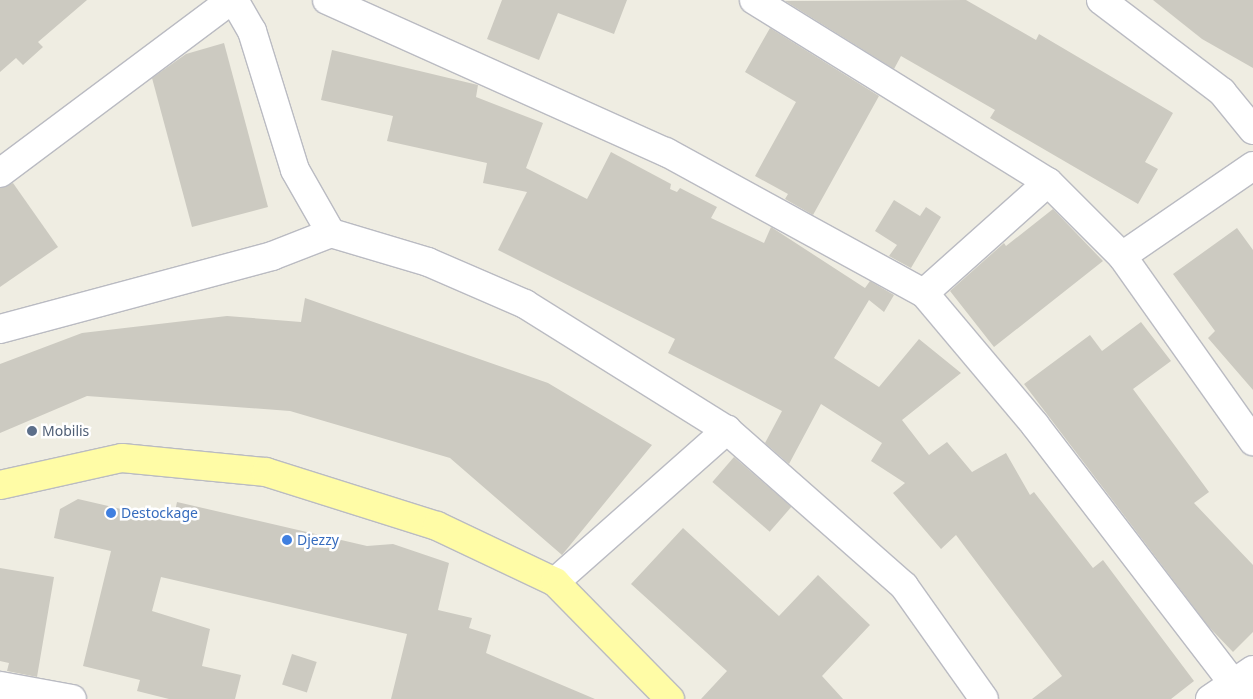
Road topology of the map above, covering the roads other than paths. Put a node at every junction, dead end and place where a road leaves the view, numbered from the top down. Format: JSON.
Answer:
{"nodes":[{"id":1,"x":233,"y":0,"type":"edge"},
{"id":2,"x":327,"y":0,"type":"edge"},
{"id":3,"x":754,"y":0,"type":"edge"},
{"id":4,"x":1101,"y":0,"type":"edge"},
{"id":5,"x":1253,"y":130,"type":"edge"},
{"id":6,"x":1253,"y":166,"type":"edge"},
{"id":7,"x":0,"y":173,"type":"edge"},
{"id":8,"x":1048,"y":182,"type":"junction"},
{"id":9,"x":331,"y":233,"type":"junction"},
{"id":10,"x":1122,"y":256,"type":"junction"},
{"id":11,"x":924,"y":293,"type":"junction"},
{"id":12,"x":0,"y":329,"type":"edge"},
{"id":13,"x":727,"y":430,"type":"junction"},
{"id":14,"x":1253,"y":441,"type":"edge"},
{"id":15,"x":0,"y":485,"type":"edge"},
{"id":16,"x":555,"y":582,"type":"junction"},
{"id":17,"x":1244,"y":684,"type":"edge"},
{"id":18,"x":0,"y":686,"type":"edge"},
{"id":19,"x":72,"y":699,"type":"edge"},
{"id":20,"x":670,"y":699,"type":"edge"},
{"id":21,"x":984,"y":699,"type":"edge"},
{"id":22,"x":1210,"y":699,"type":"edge"}],
"edges":[{"from":1,"to":7,"type":"street"},
{"from":1,"to":9,"type":"street"},
{"from":2,"to":11,"type":"street"},
{"from":3,"to":8,"type":"street"},
{"from":4,"to":5,"type":"street"},
{"from":6,"to":10,"type":"street"},
{"from":8,"to":10,"type":"street"},
{"from":8,"to":11,"type":"street"},
{"from":9,"to":12,"type":"street"},
{"from":9,"to":13,"type":"street"},
{"from":10,"to":14,"type":"street"},
{"from":11,"to":17,"type":"street"},
{"from":13,"to":16,"type":"street"},
{"from":13,"to":21,"type":"street"},
{"from":15,"to":16,"type":"main road"},
{"from":16,"to":20,"type":"main road"},
{"from":17,"to":22,"type":"street"},
{"from":18,"to":19,"type":"street"}]}
